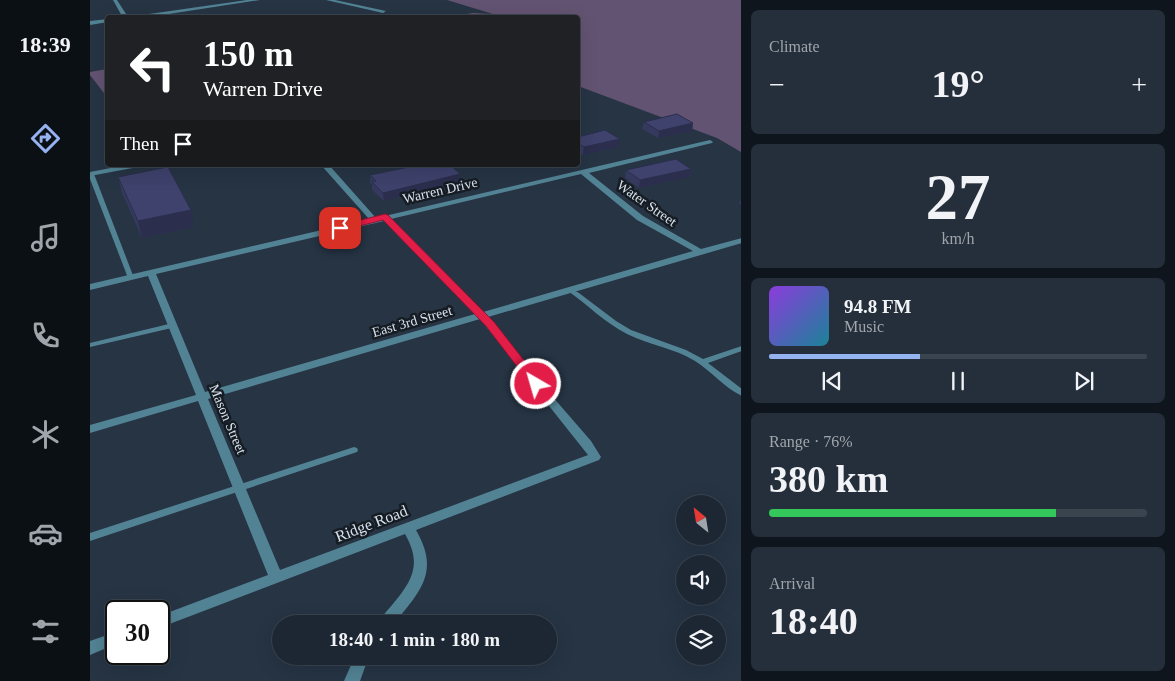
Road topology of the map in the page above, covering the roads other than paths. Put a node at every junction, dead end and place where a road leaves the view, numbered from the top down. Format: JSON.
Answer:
{"nodes":[{"id":1,"x":115,"y":0,"type":"edge"},
{"id":2,"x":258,"y":0,"type":"edge"},
{"id":3,"x":328,"y":0,"type":"edge"},
{"id":4,"x":383,"y":11,"type":"dead end"},
{"id":5,"x":125,"y":15,"type":"edge"},
{"id":6,"x":149,"y":15,"type":"edge"},
{"id":7,"x":105,"y":20,"type":"edge"},
{"id":8,"x":90,"y":23,"type":"edge"},
{"id":9,"x":710,"y":142,"type":"dead end"},
{"id":10,"x":128,"y":167,"type":"edge"},
{"id":11,"x":327,"y":167,"type":"edge"},
{"id":12,"x":582,"y":171,"type":"junction"},
{"id":13,"x":91,"y":174,"type":"edge"},
{"id":14,"x":385,"y":217,"type":"junction"},
{"id":15,"x":374,"y":220,"type":"junction"},
{"id":16,"x":741,"y":240,"type":"edge"},
{"id":17,"x":700,"y":252,"type":"junction"},
{"id":18,"x":152,"y":273,"type":"junction"},
{"id":19,"x":132,"y":278,"type":"junction"},
{"id":20,"x":90,"y":287,"type":"edge"},
{"id":21,"x":570,"y":290,"type":"junction"},
{"id":22,"x":481,"y":315,"type":"junction"},
{"id":23,"x":173,"y":325,"type":"junction"},
{"id":24,"x":90,"y":345,"type":"edge"},
{"id":25,"x":741,"y":348,"type":"edge"},
{"id":26,"x":702,"y":362,"type":"junction"},
{"id":27,"x":741,"y":394,"type":"edge"},
{"id":28,"x":202,"y":396,"type":"junction"},
{"id":29,"x":90,"y":429,"type":"edge"},
{"id":30,"x":354,"y":450,"type":"dead end"},
{"id":31,"x":240,"y":487,"type":"junction"},
{"id":32,"x":408,"y":527,"type":"junction"},
{"id":33,"x":90,"y":537,"type":"edge"},
{"id":34,"x":276,"y":577,"type":"junction"},
{"id":35,"x":391,"y":615,"type":"edge"},
{"id":36,"x":170,"y":618,"type":"edge"},
{"id":37,"x":105,"y":642,"type":"edge"},
{"id":38,"x":90,"y":648,"type":"edge"},
{"id":39,"x":358,"y":665,"type":"edge"},
{"id":40,"x":352,"y":681,"type":"edge"}],
"edges":[{"from":1,"to":5,"type":"street"},
{"from":2,"to":6,"type":"street"},
{"from":3,"to":4,"type":"street"},
{"from":7,"to":8,"type":"street"},
{"from":9,"to":12,"type":"street","name":"Warren Drive"},
{"from":10,"to":13,"type":"street"},
{"from":11,"to":15,"type":"street"},
{"from":12,"to":14,"type":"street","name":"Warren Drive"},
{"from":12,"to":17,"type":"street","name":"Water Street"},
{"from":13,"to":19,"type":"lane"},
{"from":14,"to":15,"type":"street","name":"Warren Drive"},
{"from":14,"to":22,"type":"street"},
{"from":15,"to":18,"type":"street","name":"Warren Drive"},
{"from":16,"to":17,"type":"street","name":"East 3rd Street"},
{"from":17,"to":21,"type":"street","name":"East 3rd Street"},
{"from":18,"to":19,"type":"street","name":"Warren Drive"},
{"from":18,"to":23,"type":"street","name":"Mason Street"},
{"from":19,"to":20,"type":"street","name":"Warren Drive"},
{"from":21,"to":22,"type":"street","name":"East 3rd Street"},
{"from":21,"to":26,"type":"lane"},
{"from":22,"to":28,"type":"street","name":"East 3rd Street"},
{"from":22,"to":32,"type":"street","name":"Ridge Road"},
{"from":23,"to":24,"type":"lane"},
{"from":23,"to":28,"type":"street","name":"Mason Street"},
{"from":25,"to":26,"type":"lane"},
{"from":26,"to":27,"type":"lane"},
{"from":28,"to":29,"type":"street","name":"East 3rd Street"},
{"from":28,"to":31,"type":"street","name":"Mason Street"},
{"from":30,"to":31,"type":"lane"},
{"from":31,"to":33,"type":"lane"},
{"from":31,"to":34,"type":"street","name":"Mason Street"},
{"from":32,"to":34,"type":"street","name":"Ridge Road"},
{"from":32,"to":35,"type":"street"},
{"from":34,"to":36,"type":"street","name":"Ridge Road"},
{"from":37,"to":38,"type":"street"},
{"from":39,"to":40,"type":"street"}]}
